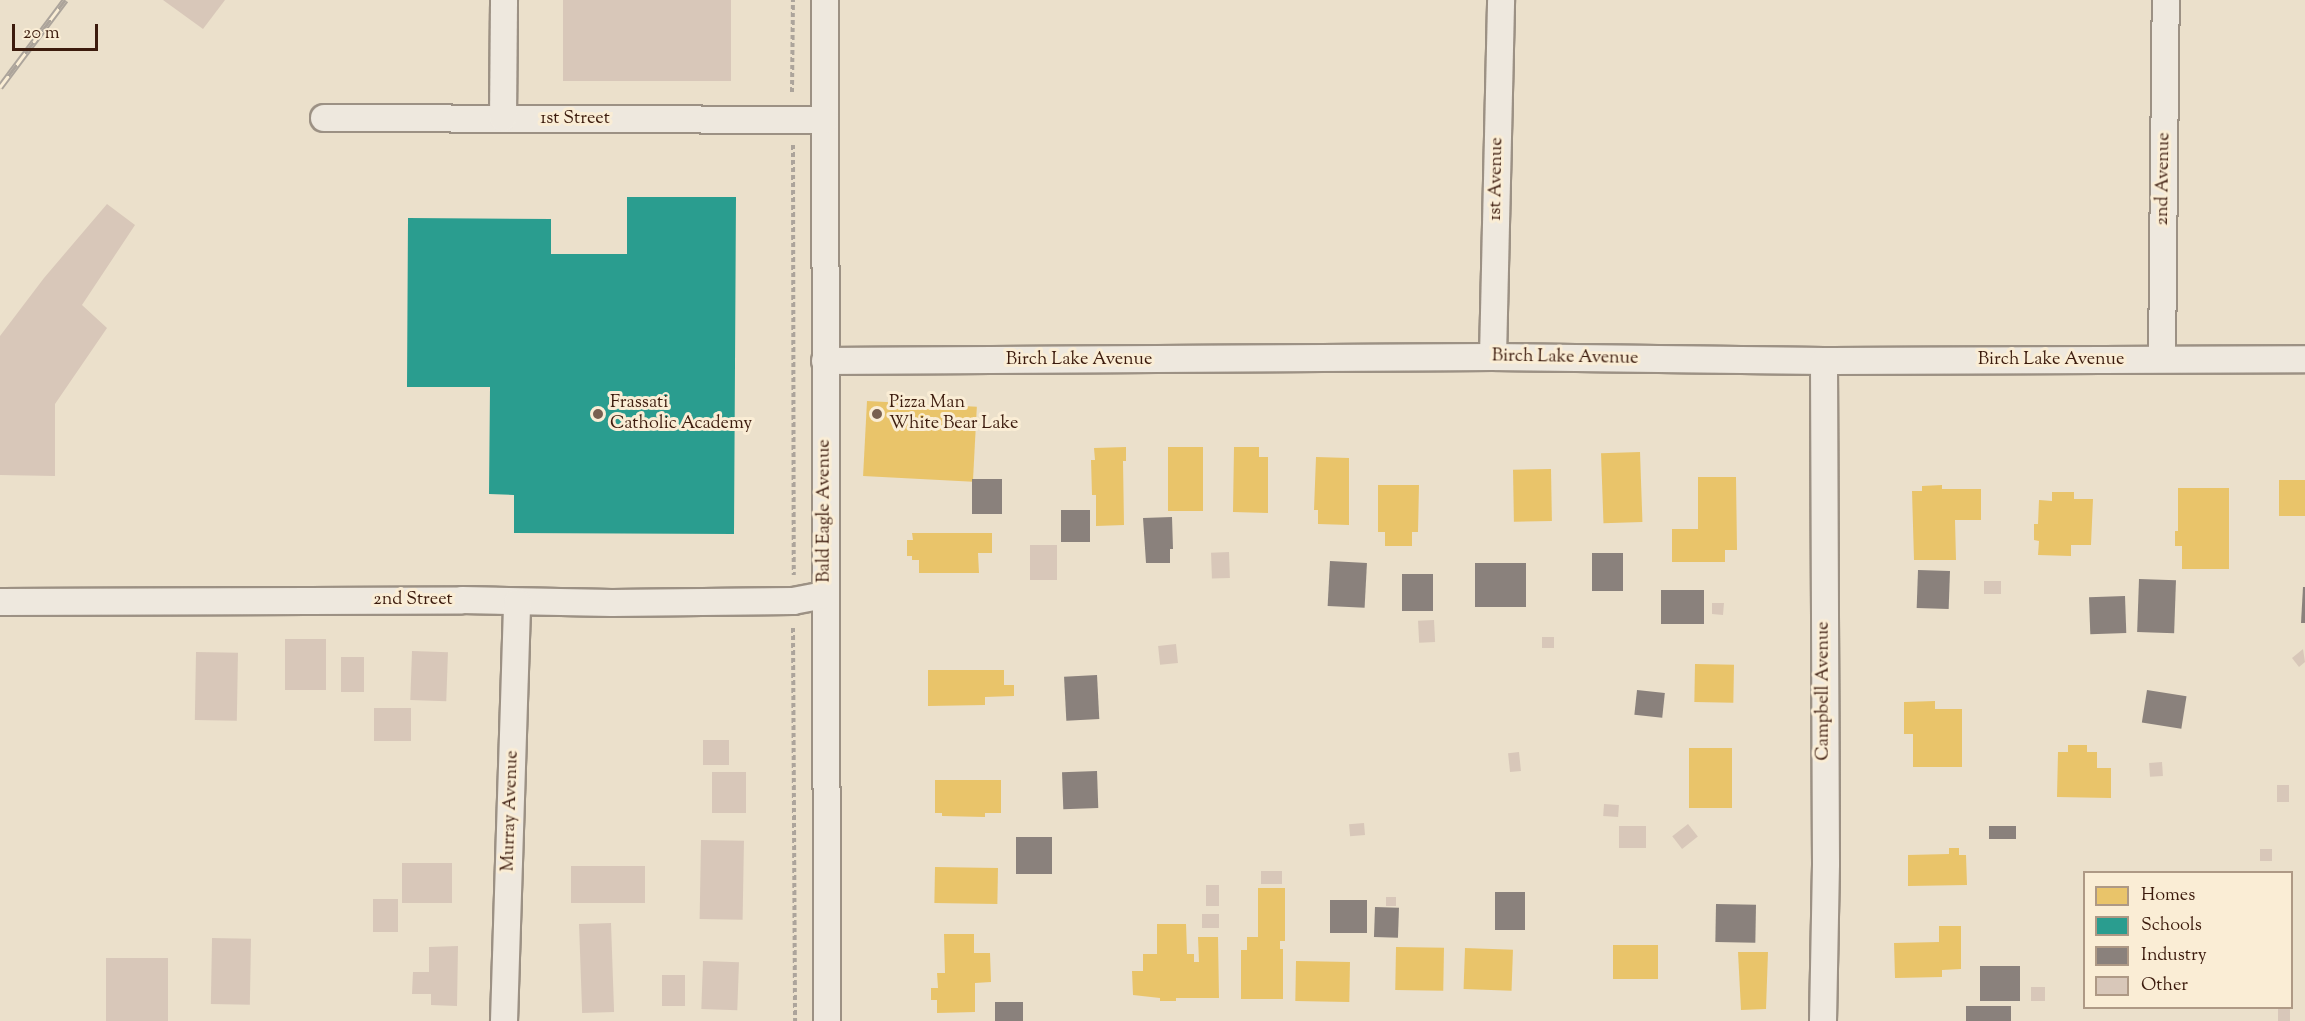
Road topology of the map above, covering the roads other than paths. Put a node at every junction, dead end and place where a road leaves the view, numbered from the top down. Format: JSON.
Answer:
{"nodes":[{"id":1,"x":504,"y":0,"type":"edge"},
{"id":2,"x":825,"y":0,"type":"edge"},
{"id":3,"x":1501,"y":0,"type":"edge"},
{"id":4,"x":2166,"y":0,"type":"edge"},
{"id":5,"x":324,"y":118,"type":"dead end"},
{"id":6,"x":503,"y":118,"type":"junction"},
{"id":7,"x":825,"y":120,"type":"junction"},
{"id":8,"x":1493,"y":357,"type":"junction"},
{"id":9,"x":2162,"y":358,"type":"junction"},
{"id":10,"x":2305,"y":359,"type":"edge"},
{"id":11,"x":825,"y":362,"type":"junction"},
{"id":12,"x":1824,"y":362,"type":"junction"},
{"id":13,"x":825,"y":595,"type":"junction"},
{"id":14,"x":0,"y":602,"type":"edge"},
{"id":15,"x":517,"y":602,"type":"junction"},
{"id":16,"x":504,"y":1021,"type":"edge"},
{"id":17,"x":827,"y":1021,"type":"edge"},
{"id":18,"x":1823,"y":1021,"type":"edge"}],
"edges":[{"from":1,"to":6,"type":"street"},
{"from":2,"to":7,"type":"street","name":"Bald Eagle Avenue"},
{"from":3,"to":8,"type":"street","name":"1st Avenue"},
{"from":4,"to":9,"type":"street","name":"2nd Avenue"},
{"from":5,"to":6,"type":"street","name":"1st Street"},
{"from":6,"to":7,"type":"street","name":"1st Street"},
{"from":7,"to":11,"type":"street","name":"Bald Eagle Avenue"},
{"from":8,"to":11,"type":"street","name":"Birch Lake Avenue"},
{"from":8,"to":12,"type":"street","name":"Birch Lake Avenue"},
{"from":9,"to":10,"type":"street","name":"Birch Lake Avenue"},
{"from":9,"to":12,"type":"street","name":"Birch Lake Avenue"},
{"from":11,"to":13,"type":"street","name":"Bald Eagle Avenue"},
{"from":12,"to":18,"type":"street","name":"Campbell Avenue"},
{"from":13,"to":15,"type":"street","name":"2nd Street"},
{"from":13,"to":17,"type":"street","name":"Bald Eagle Avenue"},
{"from":14,"to":15,"type":"street","name":"2nd Street"},
{"from":15,"to":16,"type":"street","name":"Murray Avenue"}]}
